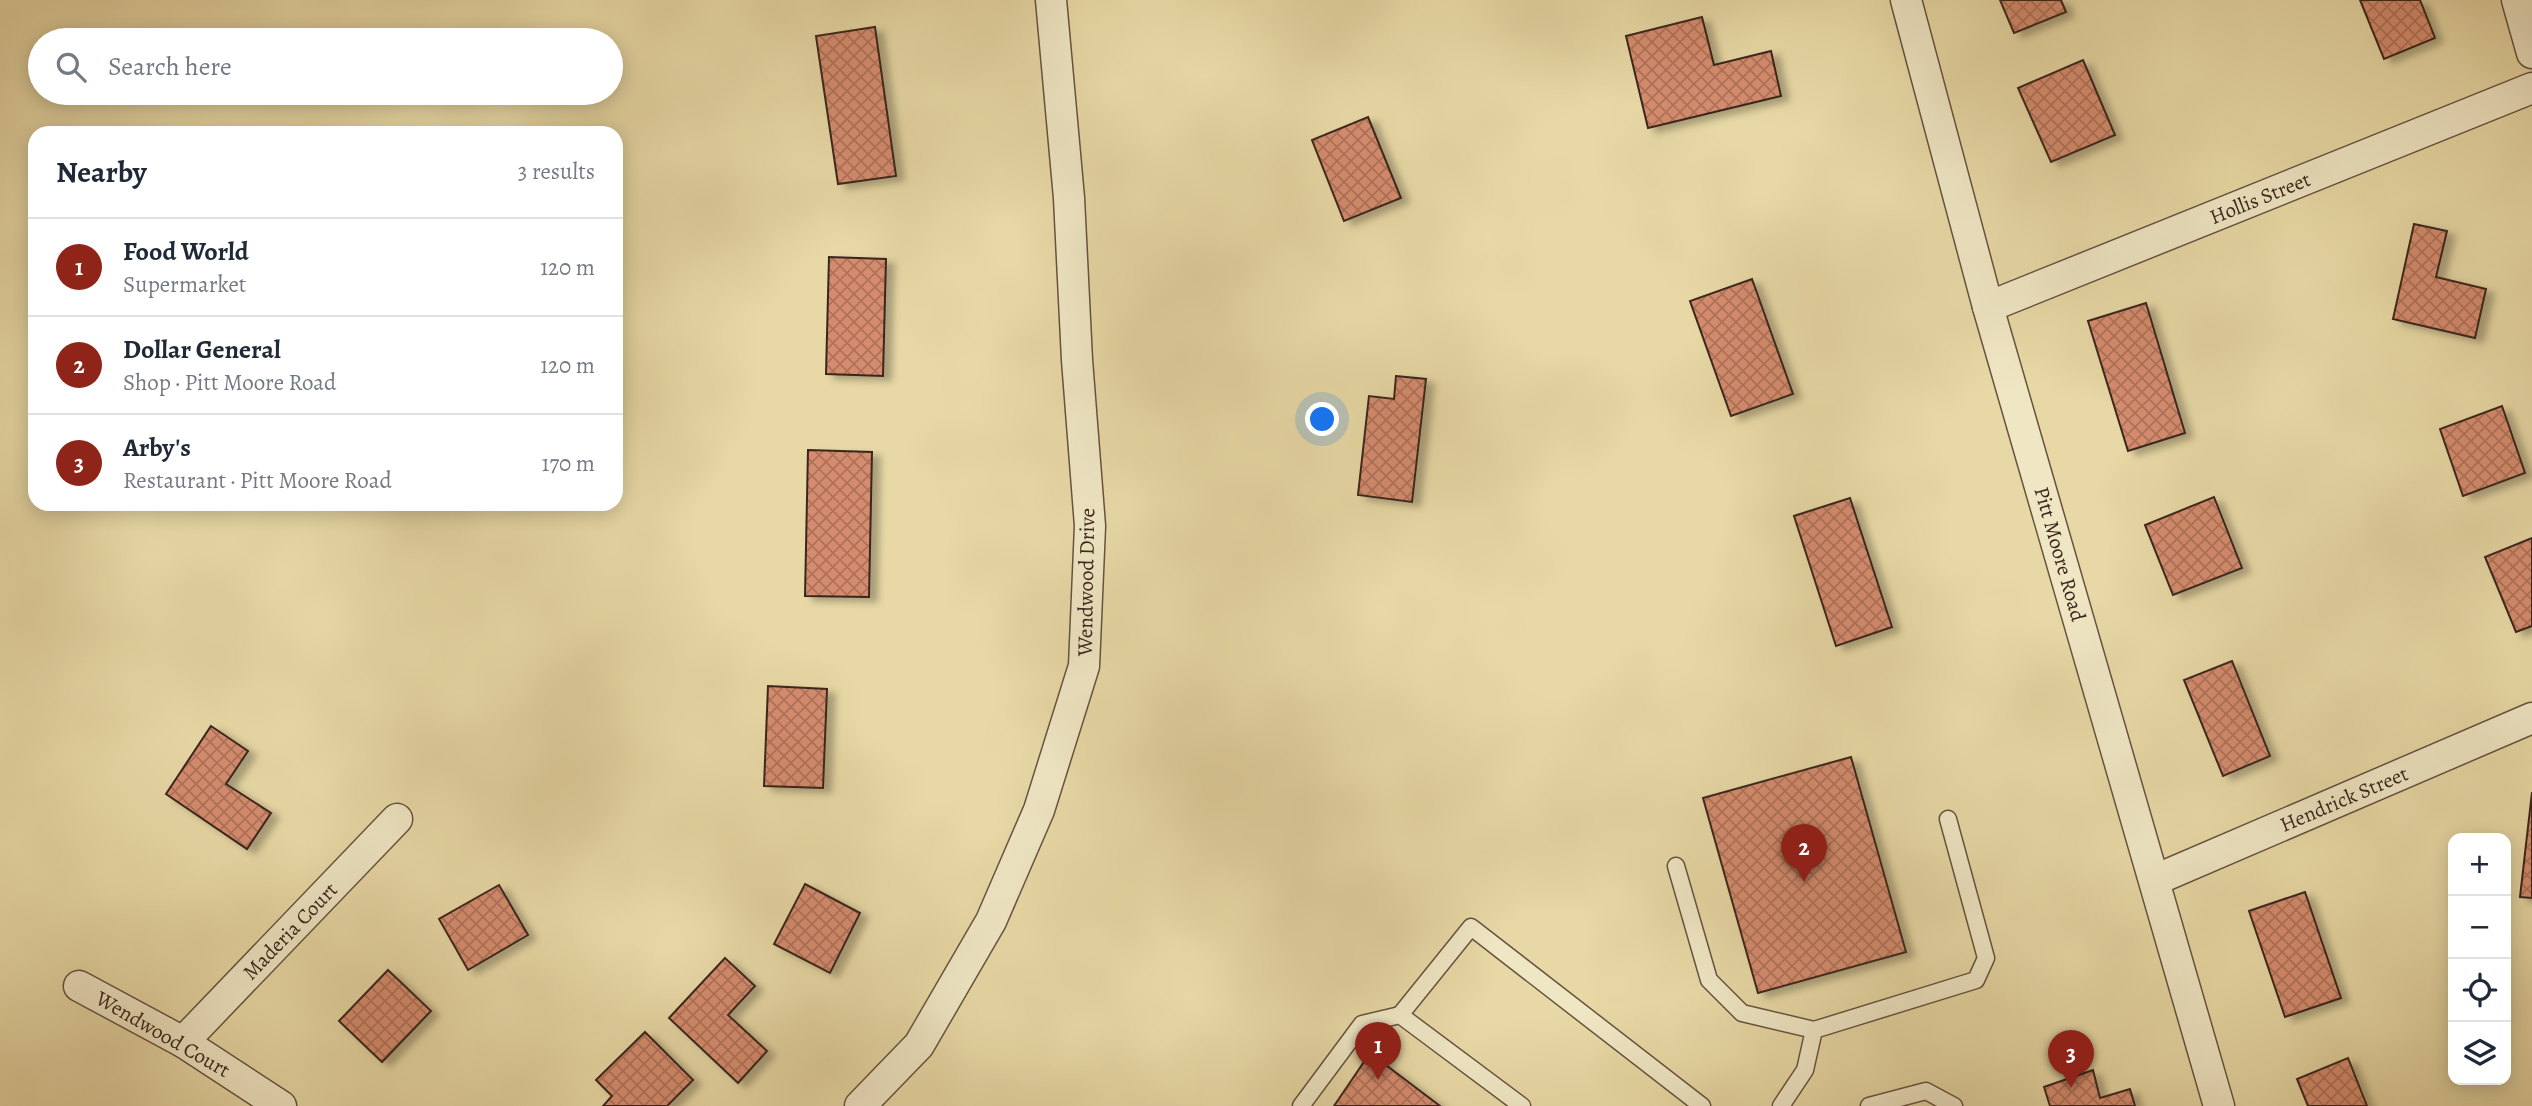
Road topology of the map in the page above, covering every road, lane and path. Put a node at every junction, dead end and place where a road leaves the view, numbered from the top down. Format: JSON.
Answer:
{"nodes":[{"id":1,"x":1051,"y":0,"type":"edge"},
{"id":2,"x":1906,"y":0,"type":"edge"},
{"id":3,"x":2517,"y":0,"type":"edge"},
{"id":4,"x":2532,"y":53,"type":"edge"},
{"id":5,"x":2532,"y":88,"type":"edge"},
{"id":6,"x":1988,"y":307,"type":"junction"},
{"id":7,"x":2532,"y":718,"type":"edge"},
{"id":8,"x":397,"y":819,"type":"dead end"},
{"id":9,"x":1948,"y":819,"type":"dead end"},
{"id":10,"x":1676,"y":866,"type":"dead end"},
{"id":11,"x":2155,"y":880,"type":"junction"},
{"id":12,"x":79,"y":986,"type":"dead end"},
{"id":13,"x":1400,"y":1014,"type":"junction"},
{"id":14,"x":1814,"y":1030,"type":"junction"},
{"id":15,"x":183,"y":1042,"type":"junction"},
{"id":16,"x":281,"y":1106,"type":"edge"},
{"id":17,"x":860,"y":1106,"type":"edge"},
{"id":18,"x":1301,"y":1106,"type":"edge"},
{"id":19,"x":1522,"y":1106,"type":"edge"},
{"id":20,"x":1702,"y":1106,"type":"edge"},
{"id":21,"x":1781,"y":1106,"type":"edge"},
{"id":22,"x":1869,"y":1106,"type":"edge"},
{"id":23,"x":1954,"y":1106,"type":"edge"},
{"id":24,"x":2219,"y":1106,"type":"edge"}],
"edges":[{"from":1,"to":17,"type":"street","name":"Wendwood Drive"},
{"from":2,"to":6,"type":"street","name":"Pitt Moore Road"},
{"from":3,"to":4,"type":"street"},
{"from":5,"to":6,"type":"street","name":"Hollis Street"},
{"from":6,"to":11,"type":"street","name":"Pitt Moore Road"},
{"from":7,"to":11,"type":"street","name":"Hendrick Street"},
{"from":8,"to":15,"type":"street","name":"Maderia Court"},
{"from":9,"to":14,"type":"lane"},
{"from":10,"to":14,"type":"lane"},
{"from":11,"to":24,"type":"street","name":"Pitt Moore Road"},
{"from":12,"to":15,"type":"street","name":"Wendwood Court"},
{"from":13,"to":18,"type":"lane"},
{"from":13,"to":19,"type":"lane"},
{"from":13,"to":20,"type":"lane"},
{"from":14,"to":21,"type":"lane"},
{"from":15,"to":16,"type":"street","name":"Wendwood Court"},
{"from":22,"to":23,"type":"lane"}]}
